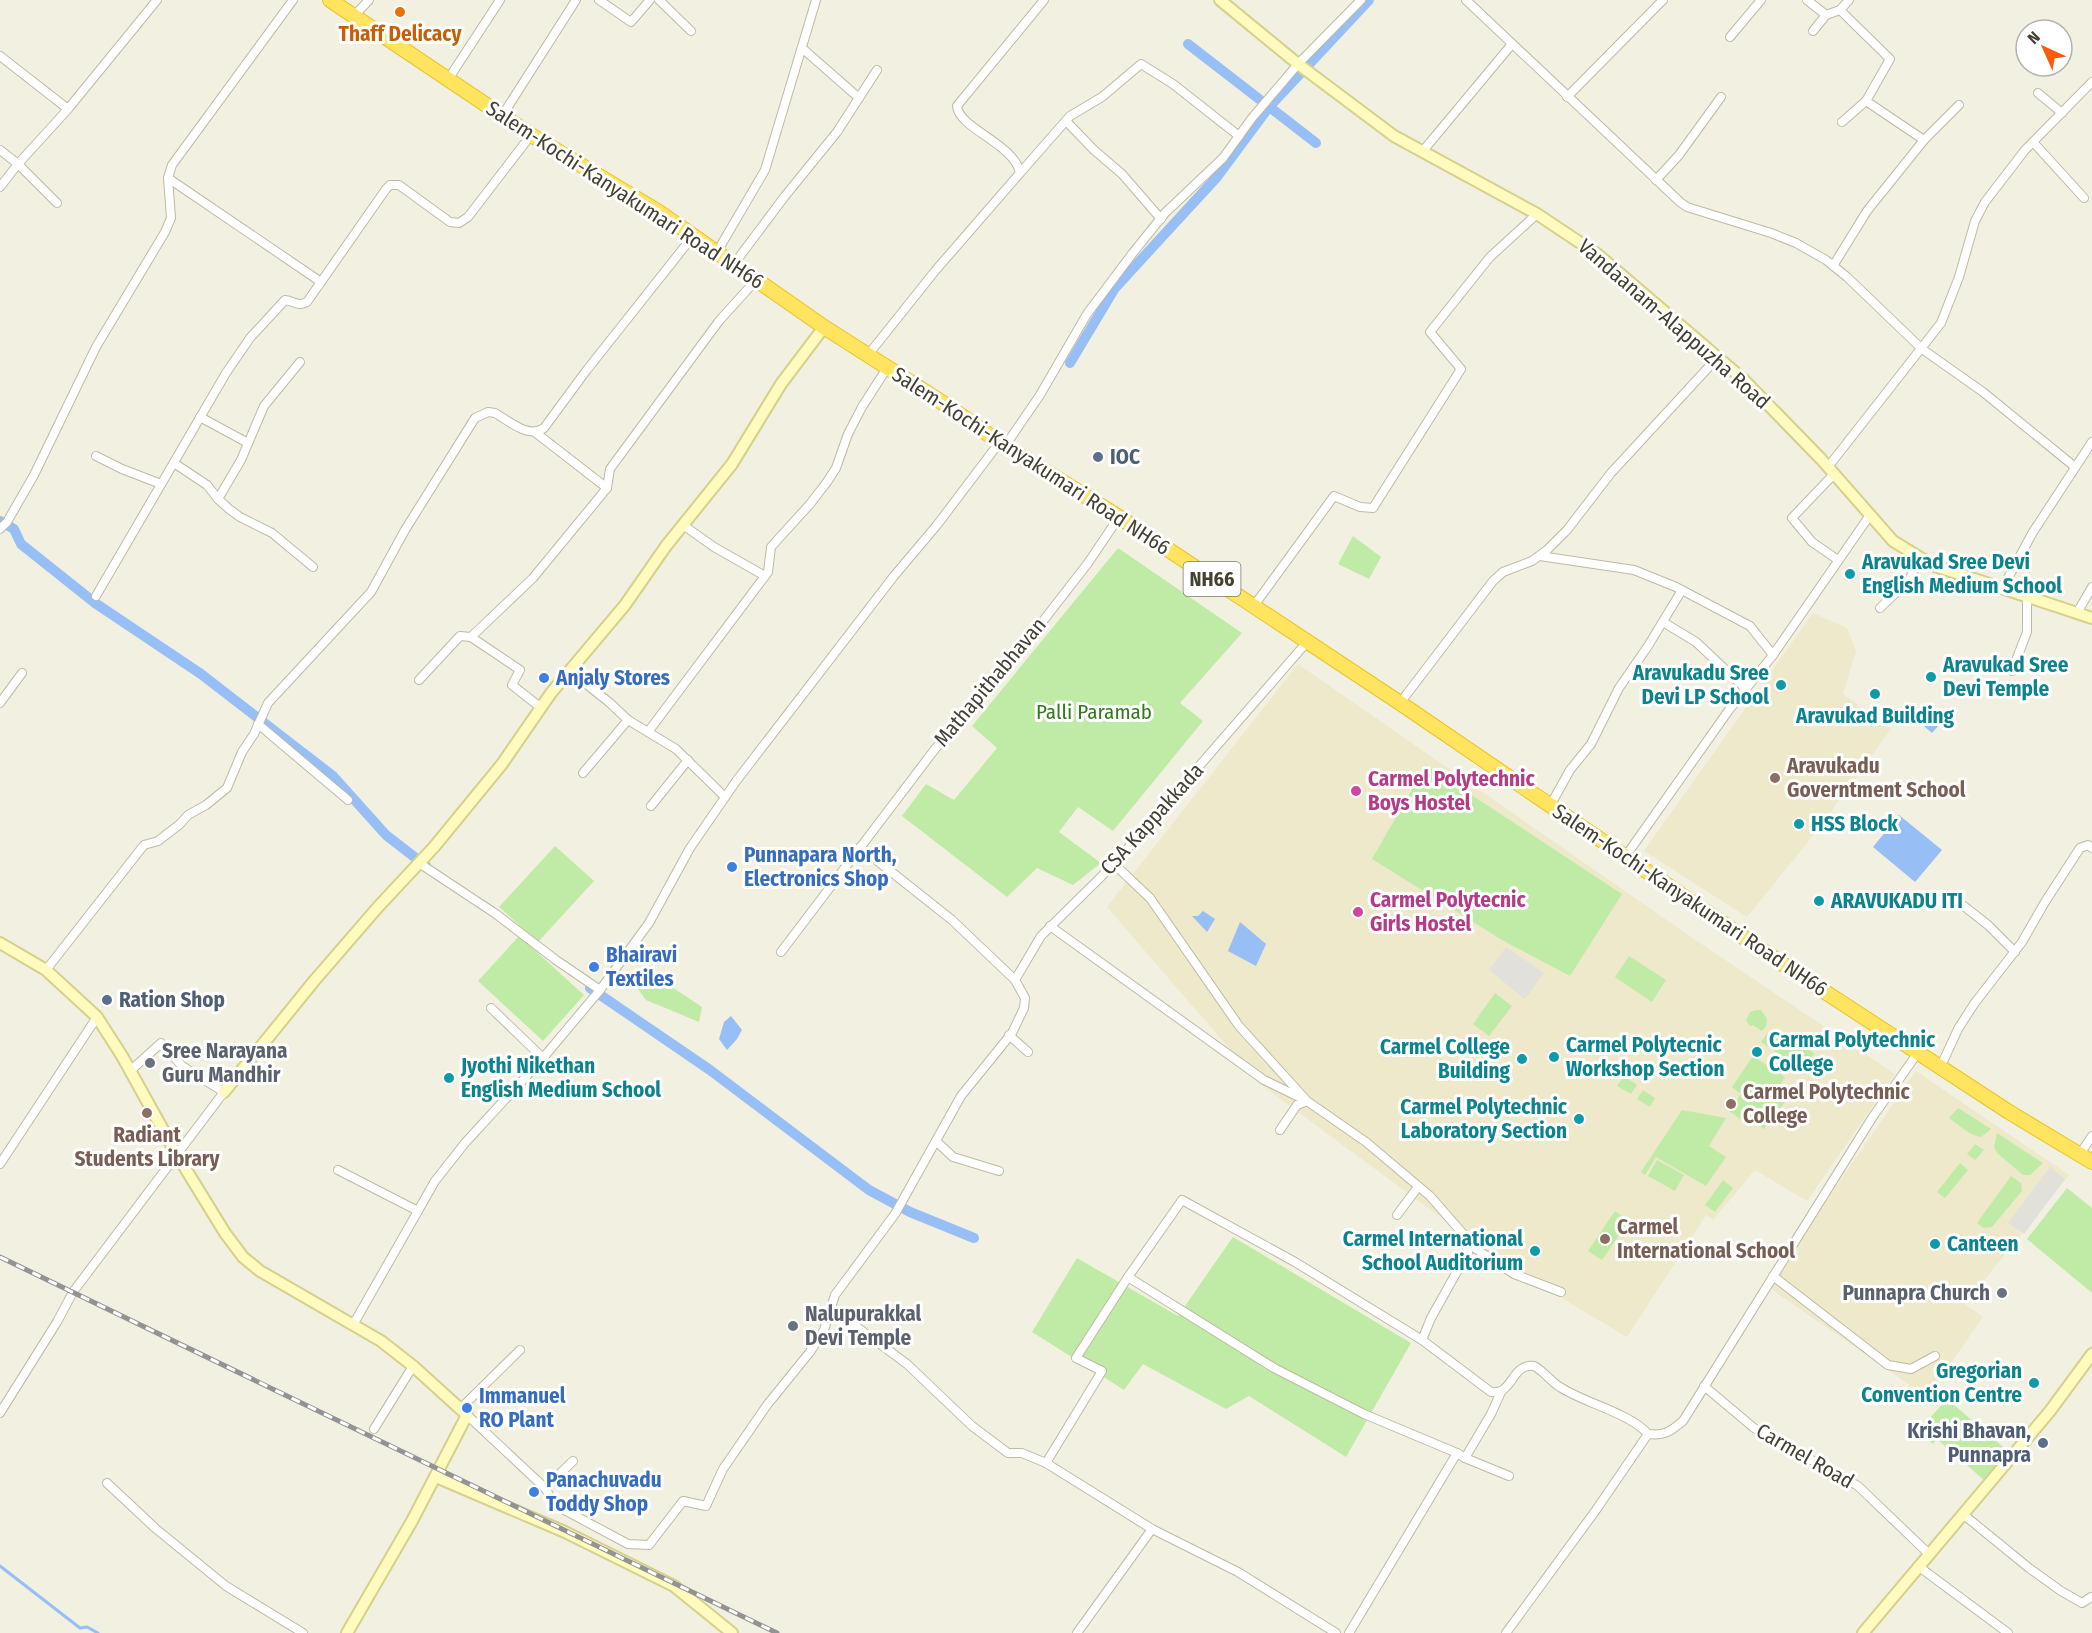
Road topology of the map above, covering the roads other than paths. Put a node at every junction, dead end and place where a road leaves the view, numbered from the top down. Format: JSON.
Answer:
{"nodes":[{"id":1,"x":157,"y":0,"type":"edge"},
{"id":2,"x":293,"y":0,"type":"edge"},
{"id":3,"x":330,"y":0,"type":"edge"},
{"id":4,"x":369,"y":0,"type":"edge"},
{"id":5,"x":500,"y":0,"type":"edge"},
{"id":6,"x":576,"y":0,"type":"edge"},
{"id":7,"x":599,"y":0,"type":"edge"},
{"id":8,"x":650,"y":0,"type":"edge"},
{"id":9,"x":659,"y":0,"type":"edge"},
{"id":10,"x":816,"y":0,"type":"edge"},
{"id":11,"x":1044,"y":0,"type":"edge"},
{"id":12,"x":1221,"y":0,"type":"edge"},
{"id":13,"x":1361,"y":0,"type":"edge"},
{"id":14,"x":1466,"y":0,"type":"edge"},
{"id":15,"x":1663,"y":0,"type":"edge"},
{"id":16,"x":1761,"y":0,"type":"edge"},
{"id":17,"x":1807,"y":0,"type":"edge"},
{"id":18,"x":1849,"y":0,"type":"edge"},
{"id":19,"x":1840,"y":10,"type":"junction"},
{"id":20,"x":1826,"y":15,"type":"junction"},
{"id":21,"x":353,"y":17,"type":"junction"},
{"id":22,"x":691,"y":31,"type":"dead end"},
{"id":23,"x":1813,"y":32,"type":"dead end"},
{"id":24,"x":1730,"y":37,"type":"dead end"},
{"id":25,"x":1512,"y":44,"type":"junction"},
{"id":26,"x":802,"y":48,"type":"junction"},
{"id":27,"x":0,"y":56,"type":"edge"},
{"id":28,"x":1302,"y":67,"type":"junction"},
{"id":29,"x":877,"y":70,"type":"dead end"},
{"id":30,"x":449,"y":78,"type":"junction"},
{"id":31,"x":2092,"y":82,"type":"edge"},
{"id":32,"x":2038,"y":93,"type":"dead end"},
{"id":33,"x":1567,"y":97,"type":"junction"},
{"id":34,"x":859,"y":98,"type":"junction"},
{"id":35,"x":1721,"y":98,"type":"dead end"},
{"id":36,"x":1866,"y":101,"type":"junction"},
{"id":37,"x":1959,"y":105,"type":"dead end"},
{"id":38,"x":68,"y":109,"type":"junction"},
{"id":39,"x":2062,"y":113,"type":"junction"},
{"id":40,"x":502,"y":116,"type":"junction"},
{"id":41,"x":1066,"y":121,"type":"junction"},
{"id":42,"x":1842,"y":122,"type":"dead end"},
{"id":43,"x":531,"y":135,"type":"junction"},
{"id":44,"x":1239,"y":136,"type":"junction"},
{"id":45,"x":1924,"y":140,"type":"junction"},
{"id":46,"x":2033,"y":142,"type":"junction"},
{"id":47,"x":0,"y":150,"type":"edge"},
{"id":48,"x":1422,"y":152,"type":"junction"},
{"id":49,"x":18,"y":164,"type":"junction"},
{"id":50,"x":1020,"y":173,"type":"junction"},
{"id":51,"x":168,"y":178,"type":"junction"},
{"id":52,"x":1656,"y":180,"type":"junction"},
{"id":53,"x":0,"y":187,"type":"edge"},
{"id":54,"x":2084,"y":198,"type":"dead end"},
{"id":55,"x":57,"y":203,"type":"dead end"},
{"id":56,"x":1537,"y":214,"type":"junction"},
{"id":57,"x":1161,"y":219,"type":"junction"},
{"id":58,"x":693,"y":236,"type":"junction"},
{"id":59,"x":717,"y":252,"type":"junction"},
{"id":60,"x":734,"y":264,"type":"junction"},
{"id":61,"x":1833,"y":266,"type":"junction"},
{"id":62,"x":756,"y":280,"type":"junction"},
{"id":63,"x":321,"y":282,"type":"junction"},
{"id":64,"x":824,"y":327,"type":"junction"},
{"id":65,"x":1922,"y":349,"type":"junction"},
{"id":66,"x":868,"y":355,"type":"junction"},
{"id":67,"x":1718,"y":357,"type":"junction"},
{"id":68,"x":300,"y":362,"type":"dead end"},
{"id":69,"x":888,"y":368,"type":"junction"},
{"id":70,"x":200,"y":417,"type":"junction"},
{"id":71,"x":536,"y":433,"type":"junction"},
{"id":72,"x":2092,"y":442,"type":"edge"},
{"id":73,"x":248,"y":443,"type":"junction"},
{"id":74,"x":1002,"y":444,"type":"junction"},
{"id":75,"x":96,"y":456,"type":"dead end"},
{"id":76,"x":174,"y":463,"type":"junction"},
{"id":77,"x":2074,"y":467,"type":"junction"},
{"id":78,"x":1831,"y":470,"type":"junction"},
{"id":79,"x":161,"y":484,"type":"junction"},
{"id":80,"x":607,"y":488,"type":"junction"},
{"id":81,"x":218,"y":499,"type":"junction"},
{"id":82,"x":1870,"y":515,"type":"junction"},
{"id":83,"x":1119,"y":517,"type":"junction"},
{"id":84,"x":684,"y":525,"type":"junction"},
{"id":85,"x":0,"y":529,"type":"edge"},
{"id":86,"x":1540,"y":556,"type":"junction"},
{"id":87,"x":1920,"y":558,"type":"junction"},
{"id":88,"x":1838,"y":560,"type":"junction"},
{"id":89,"x":313,"y":567,"type":"dead end"},
{"id":90,"x":765,"y":576,"type":"junction"},
{"id":91,"x":2092,"y":587,"type":"edge"},
{"id":92,"x":2002,"y":589,"type":"junction"},
{"id":93,"x":1682,"y":590,"type":"junction"},
{"id":94,"x":98,"y":594,"type":"dead end"},
{"id":95,"x":2026,"y":597,"type":"junction"},
{"id":96,"x":1253,"y":607,"type":"junction"},
{"id":97,"x":1880,"y":608,"type":"dead end"},
{"id":98,"x":2077,"y":613,"type":"junction"},
{"id":99,"x":2092,"y":618,"type":"edge"},
{"id":100,"x":1663,"y":621,"type":"junction"},
{"id":101,"x":471,"y":637,"type":"junction"},
{"id":102,"x":1307,"y":642,"type":"junction"},
{"id":103,"x":1773,"y":655,"type":"junction"},
{"id":104,"x":570,"y":670,"type":"junction"},
{"id":105,"x":2012,"y":672,"type":"dead end"},
{"id":106,"x":22,"y":673,"type":"dead end"},
{"id":107,"x":419,"y":680,"type":"dead end"},
{"id":108,"x":1746,"y":689,"type":"junction"},
{"id":109,"x":0,"y":703,"type":"edge"},
{"id":110,"x":1400,"y":703,"type":"junction"},
{"id":111,"x":540,"y":707,"type":"junction"},
{"id":112,"x":260,"y":719,"type":"junction"},
{"id":113,"x":628,"y":720,"type":"junction"},
{"id":114,"x":648,"y":732,"type":"junction"},
{"id":115,"x":688,"y":760,"type":"junction"},
{"id":116,"x":583,"y":774,"type":"dead end"},
{"id":117,"x":725,"y":797,"type":"junction"},
{"id":118,"x":348,"y":800,"type":"dead end"},
{"id":119,"x":651,"y":806,"type":"dead end"},
{"id":120,"x":1550,"y":806,"type":"junction"},
{"id":121,"x":860,"y":847,"type":"junction"},
{"id":122,"x":2092,"y":848,"type":"edge"},
{"id":123,"x":1625,"y":857,"type":"junction"},
{"id":124,"x":421,"y":861,"type":"junction"},
{"id":125,"x":1114,"y":864,"type":"junction"},
{"id":126,"x":1951,"y":896,"type":"dead end"},
{"id":127,"x":1050,"y":926,"type":"junction"},
{"id":128,"x":2,"y":948,"type":"edge"},
{"id":129,"x":781,"y":952,"type":"dead end"},
{"id":130,"x":2015,"y":952,"type":"junction"},
{"id":131,"x":46,"y":970,"type":"junction"},
{"id":132,"x":1015,"y":980,"type":"junction"},
{"id":133,"x":597,"y":993,"type":"junction"},
{"id":134,"x":491,"y":1008,"type":"dead end"},
{"id":135,"x":97,"y":1017,"type":"junction"},
{"id":136,"x":1009,"y":1035,"type":"junction"},
{"id":137,"x":1028,"y":1052,"type":"dead end"},
{"id":138,"x":1919,"y":1052,"type":"junction"},
{"id":139,"x":543,"y":1058,"type":"junction"},
{"id":140,"x":1941,"y":1066,"type":"junction"},
{"id":141,"x":130,"y":1071,"type":"junction"},
{"id":142,"x":224,"y":1092,"type":"junction"},
{"id":143,"x":1307,"y":1101,"type":"junction"},
{"id":144,"x":1280,"y":1130,"type":"dead end"},
{"id":145,"x":2092,"y":1136,"type":"edge"},
{"id":146,"x":936,"y":1141,"type":"junction"},
{"id":147,"x":2080,"y":1154,"type":"junction"},
{"id":148,"x":177,"y":1155,"type":"junction"},
{"id":149,"x":2092,"y":1162,"type":"edge"},
{"id":150,"x":0,"y":1164,"type":"edge"},
{"id":151,"x":338,"y":1170,"type":"dead end"},
{"id":152,"x":999,"y":1171,"type":"dead end"},
{"id":153,"x":1418,"y":1186,"type":"junction"},
{"id":154,"x":418,"y":1211,"type":"junction"},
{"id":155,"x":1397,"y":1215,"type":"dead end"},
{"id":156,"x":1467,"y":1244,"type":"junction"},
{"id":157,"x":1773,"y":1276,"type":"junction"},
{"id":158,"x":1128,"y":1277,"type":"junction"},
{"id":159,"x":1561,"y":1292,"type":"dead end"},
{"id":160,"x":831,"y":1308,"type":"junction"},
{"id":161,"x":353,"y":1325,"type":"junction"},
{"id":162,"x":1422,"y":1340,"type":"junction"},
{"id":163,"x":520,"y":1350,"type":"dead end"},
{"id":164,"x":2092,"y":1354,"type":"edge"},
{"id":165,"x":1935,"y":1356,"type":"dead end"},
{"id":166,"x":412,"y":1366,"type":"junction"},
{"id":167,"x":1704,"y":1386,"type":"junction"},
{"id":168,"x":1501,"y":1392,"type":"junction"},
{"id":169,"x":463,"y":1412,"type":"junction"},
{"id":170,"x":0,"y":1413,"type":"edge"},
{"id":171,"x":374,"y":1429,"type":"dead end"},
{"id":172,"x":1648,"y":1434,"type":"junction"},
{"id":173,"x":1457,"y":1453,"type":"junction"},
{"id":174,"x":1465,"y":1458,"type":"junction"},
{"id":175,"x":573,"y":1461,"type":"dead end"},
{"id":176,"x":1046,"y":1463,"type":"junction"},
{"id":177,"x":1509,"y":1476,"type":"dead end"},
{"id":178,"x":436,"y":1477,"type":"junction"},
{"id":179,"x":107,"y":1483,"type":"dead end"},
{"id":180,"x":545,"y":1488,"type":"junction"},
{"id":181,"x":1964,"y":1515,"type":"junction"},
{"id":182,"x":1152,"y":1529,"type":"junction"},
{"id":183,"x":1929,"y":1554,"type":"junction"},
{"id":184,"x":1918,"y":1566,"type":"junction"},
{"id":185,"x":2091,"y":1597,"type":"edge"},
{"id":186,"x":730,"y":1632,"type":"edge"},
{"id":187,"x":303,"y":1633,"type":"edge"},
{"id":188,"x":347,"y":1633,"type":"edge"},
{"id":189,"x":1077,"y":1633,"type":"edge"},
{"id":190,"x":1336,"y":1633,"type":"edge"},
{"id":191,"x":1349,"y":1633,"type":"edge"},
{"id":192,"x":1506,"y":1633,"type":"edge"},
{"id":193,"x":1863,"y":1633,"type":"edge"},
{"id":194,"x":2008,"y":1633,"type":"edge"}],
"edges":[{"from":1,"to":38,"type":"street"},
{"from":2,"to":51,"type":"street"},
{"from":3,"to":21,"type":"highway","name":"Salem-Kochi-Kanyakumari Road NH66","number":"NH66"},
{"from":4,"to":21,"type":"street"},
{"from":5,"to":30,"type":"street"},
{"from":6,"to":40,"type":"street"},
{"from":7,"to":8,"type":"street"},
{"from":9,"to":22,"type":"street"},
{"from":10,"to":26,"type":"street"},
{"from":11,"to":50,"type":"street"},
{"from":12,"to":28,"type":"main road","name":"Vandaanam-Alappuzha Road"},
{"from":13,"to":28,"type":"street"},
{"from":14,"to":25,"type":"street"},
{"from":15,"to":33,"type":"street"},
{"from":16,"to":24,"type":"street"},
{"from":17,"to":20,"type":"street"},
{"from":18,"to":19,"type":"street"},
{"from":19,"to":20,"type":"street"},
{"from":19,"to":36,"type":"street"},
{"from":20,"to":23,"type":"street"},
{"from":21,"to":30,"type":"highway","name":"Salem-Kochi-Kanyakumari Road NH66","number":"NH66"},
{"from":25,"to":33,"type":"street"},
{"from":25,"to":48,"type":"street"},
{"from":26,"to":34,"type":"street"},
{"from":26,"to":59,"type":"street"},
{"from":27,"to":38,"type":"street"},
{"from":28,"to":44,"type":"street"},
{"from":28,"to":48,"type":"main road","name":"Vandaanam-Alappuzha Road"},
{"from":29,"to":34,"type":"street"},
{"from":30,"to":40,"type":"highway","name":"Salem-Kochi-Kanyakumari Road NH66","number":"NH66"},
{"from":31,"to":39,"type":"street"},
{"from":32,"to":39,"type":"street"},
{"from":33,"to":52,"type":"street"},
{"from":34,"to":60,"type":"street"},
{"from":35,"to":52,"type":"street"},
{"from":36,"to":42,"type":"street"},
{"from":36,"to":45,"type":"street"},
{"from":37,"to":45,"type":"street"},
{"from":38,"to":49,"type":"street"},
{"from":39,"to":46,"type":"street"},
{"from":40,"to":43,"type":"highway","name":"Salem-Kochi-Kanyakumari Road NH66","number":"NH66"},
{"from":41,"to":44,"type":"street"},
{"from":41,"to":50,"type":"street"},
{"from":41,"to":57,"type":"street"},
{"from":43,"to":58,"type":"highway","name":"Salem-Kochi-Kanyakumari Road NH66","number":"NH66"},
{"from":43,"to":63,"type":"street"},
{"from":44,"to":57,"type":"street"},
{"from":45,"to":61,"type":"street"},
{"from":46,"to":54,"type":"street"},
{"from":46,"to":65,"type":"street"},
{"from":47,"to":49,"type":"street"},
{"from":48,"to":56,"type":"main road","name":"Vandaanam-Alappuzha Road"},
{"from":49,"to":53,"type":"street"},
{"from":49,"to":55,"type":"street"},
{"from":50,"to":66,"type":"street"},
{"from":51,"to":63,"type":"street"},
{"from":51,"to":85,"type":"street"},
{"from":52,"to":61,"type":"street"},
{"from":56,"to":67,"type":"main road","name":"Vandaanam-Alappuzha Road"},
{"from":56,"to":96,"type":"street"},
{"from":57,"to":74,"type":"street"},
{"from":58,"to":59,"type":"highway","name":"Salem-Kochi-Kanyakumari Road NH66","number":"NH66"},
{"from":58,"to":71,"type":"street"},
{"from":59,"to":60,"type":"highway","name":"Salem-Kochi-Kanyakumari Road NH66","number":"NH66"},
{"from":60,"to":62,"type":"highway","name":"Salem-Kochi-Kanyakumari Road NH66","number":"NH66"},
{"from":61,"to":65,"type":"street"},
{"from":62,"to":64,"type":"highway","name":"Salem-Kochi-Kanyakumari Road NH66","number":"NH66"},
{"from":62,"to":80,"type":"street"},
{"from":63,"to":70,"type":"street"},
{"from":64,"to":66,"type":"highway","name":"Salem-Kochi-Kanyakumari Road NH66","number":"NH66"},
{"from":64,"to":84,"type":"main road"},
{"from":65,"to":77,"type":"street"},
{"from":65,"to":78,"type":"street"},
{"from":66,"to":69,"type":"highway","name":"Salem-Kochi-Kanyakumari Road NH66","number":"NH66"},
{"from":67,"to":78,"type":"main road","name":"Vandaanam-Alappuzha Road"},
{"from":67,"to":86,"type":"street"},
{"from":68,"to":73,"type":"street"},
{"from":69,"to":74,"type":"highway","name":"Salem-Kochi-Kanyakumari Road NH66","number":"NH66"},
{"from":69,"to":90,"type":"street"},
{"from":70,"to":73,"type":"street"},
{"from":70,"to":76,"type":"street"},
{"from":71,"to":80,"type":"street"},
{"from":71,"to":112,"type":"street"},
{"from":72,"to":77,"type":"street"},
{"from":73,"to":81,"type":"street"},
{"from":74,"to":83,"type":"highway","name":"Salem-Kochi-Kanyakumari Road NH66","number":"NH66"},
{"from":74,"to":117,"type":"street"},
{"from":75,"to":79,"type":"street"},
{"from":76,"to":79,"type":"street"},
{"from":76,"to":81,"type":"street"},
{"from":77,"to":92,"type":"street"},
{"from":78,"to":82,"type":"main road","name":"Vandaanam-Alappuzha Road"},
{"from":78,"to":88,"type":"street"},
{"from":79,"to":94,"type":"street"},
{"from":80,"to":101,"type":"street"},
{"from":81,"to":89,"type":"street"},
{"from":82,"to":87,"type":"main road","name":"Vandaanam-Alappuzha Road"},
{"from":82,"to":88,"type":"street"},
{"from":83,"to":96,"type":"highway","name":"Salem-Kochi-Kanyakumari Road NH66","number":"NH66"},
{"from":83,"to":121,"type":"street","name":"Mathapithabhavan"},
{"from":84,"to":90,"type":"street"},
{"from":84,"to":104,"type":"main road"},
{"from":86,"to":93,"type":"street"},
{"from":86,"to":110,"type":"street"},
{"from":87,"to":92,"type":"main road","name":"Vandaanam-Alappuzha Road"},
{"from":87,"to":97,"type":"street"},
{"from":88,"to":103,"type":"street"},
{"from":90,"to":114,"type":"street"},
{"from":91,"to":98,"type":"street"},
{"from":92,"to":95,"type":"main road","name":"Vandaanam-Alappuzha Road"},
{"from":93,"to":100,"type":"street"},
{"from":93,"to":103,"type":"street"},
{"from":95,"to":98,"type":"main road","name":"Vandaanam-Alappuzha Road"},
{"from":95,"to":105,"type":"street"},
{"from":96,"to":102,"type":"highway","name":"Salem-Kochi-Kanyakumari Road NH66","number":"NH66"},
{"from":98,"to":99,"type":"main road","name":"Vandaanam-Alappuzha Road"},
{"from":100,"to":108,"type":"street"},
{"from":100,"to":120,"type":"street"},
{"from":101,"to":107,"type":"street"},
{"from":101,"to":111,"type":"street"},
{"from":102,"to":110,"type":"highway","name":"Salem-Kochi-Kanyakumari Road NH66","number":"NH66"},
{"from":102,"to":125,"type":"street","name":"CSA Kappakkada"},
{"from":103,"to":108,"type":"street"},
{"from":104,"to":111,"type":"main road"},
{"from":104,"to":113,"type":"street"},
{"from":106,"to":109,"type":"street"},
{"from":108,"to":123,"type":"street"},
{"from":110,"to":120,"type":"highway","name":"Salem-Kochi-Kanyakumari Road NH66","number":"NH66"},
{"from":111,"to":124,"type":"main road"},
{"from":112,"to":118,"type":"street"},
{"from":112,"to":131,"type":"street"},
{"from":113,"to":114,"type":"street"},
{"from":113,"to":116,"type":"street"},
{"from":114,"to":115,"type":"street"},
{"from":115,"to":117,"type":"street"},
{"from":115,"to":119,"type":"street"},
{"from":117,"to":133,"type":"street"},
{"from":120,"to":123,"type":"highway","name":"Salem-Kochi-Kanyakumari Road NH66","number":"NH66"},
{"from":121,"to":129,"type":"street","name":"Mathapithabhavan"},
{"from":121,"to":132,"type":"street"},
{"from":122,"to":130,"type":"street"},
{"from":123,"to":138,"type":"highway","name":"Salem-Kochi-Kanyakumari Road NH66","number":"NH66"},
{"from":124,"to":133,"type":"street"},
{"from":124,"to":142,"type":"main road"},
{"from":125,"to":127,"type":"street","name":"CSA Kappakkada"},
{"from":125,"to":143,"type":"street"},
{"from":126,"to":130,"type":"street"},
{"from":127,"to":132,"type":"street","name":"CSA Kappakkada"},
{"from":127,"to":143,"type":"street"},
{"from":128,"to":131,"type":"main road"},
{"from":130,"to":140,"type":"street"},
{"from":131,"to":135,"type":"main road"},
{"from":132,"to":136,"type":"street"},
{"from":133,"to":139,"type":"street"},
{"from":134,"to":139,"type":"street"},
{"from":135,"to":141,"type":"main road"},
{"from":135,"to":150,"type":"street"},
{"from":136,"to":137,"type":"street"},
{"from":136,"to":146,"type":"street"},
{"from":138,"to":140,"type":"highway","name":"Salem-Kochi-Kanyakumari Road NH66","number":"NH66"},
{"from":138,"to":157,"type":"street"},
{"from":139,"to":154,"type":"street"},
{"from":140,"to":147,"type":"highway","name":"Salem-Kochi-Kanyakumari Road NH66","number":"NH66"},
{"from":141,"to":142,"type":"street"},
{"from":141,"to":148,"type":"main road"},
{"from":142,"to":148,"type":"street"},
{"from":143,"to":144,"type":"street"},
{"from":143,"to":153,"type":"street"},
{"from":145,"to":147,"type":"street"},
{"from":146,"to":152,"type":"street"},
{"from":146,"to":160,"type":"street"},
{"from":147,"to":149,"type":"highway","name":"Salem-Kochi-Kanyakumari Road NH66","number":"NH66"},
{"from":148,"to":161,"type":"main road"},
{"from":148,"to":170,"type":"street"},
{"from":151,"to":154,"type":"street"},
{"from":153,"to":155,"type":"street"},
{"from":153,"to":156,"type":"street"},
{"from":154,"to":161,"type":"street"},
{"from":156,"to":159,"type":"street"},
{"from":156,"to":162,"type":"street"},
{"from":157,"to":165,"type":"street"},
{"from":157,"to":167,"type":"street"},
{"from":158,"to":162,"type":"street"},
{"from":158,"to":173,"type":"street"},
{"from":158,"to":176,"type":"street"},
{"from":160,"to":176,"type":"street"},
{"from":160,"to":180,"type":"street"},
{"from":161,"to":166,"type":"main road"},
{"from":162,"to":168,"type":"street"},
{"from":163,"to":169,"type":"street"},
{"from":164,"to":181,"type":"main road"},
{"from":166,"to":169,"type":"main road"},
{"from":166,"to":171,"type":"street"},
{"from":167,"to":172,"type":"street"},
{"from":167,"to":183,"type":"street","name":"Carmel Road"},
{"from":168,"to":172,"type":"street"},
{"from":168,"to":174,"type":"street"},
{"from":169,"to":178,"type":"main road"},
{"from":169,"to":180,"type":"street"},
{"from":172,"to":192,"type":"street"},
{"from":173,"to":174,"type":"street"},
{"from":173,"to":191,"type":"street"},
{"from":174,"to":177,"type":"street"},
{"from":175,"to":180,"type":"street"},
{"from":176,"to":182,"type":"street"},
{"from":178,"to":186,"type":"main road"},
{"from":178,"to":188,"type":"main road"},
{"from":179,"to":187,"type":"street"},
{"from":181,"to":183,"type":"main road"},
{"from":181,"to":185,"type":"street"},
{"from":182,"to":189,"type":"street"},
{"from":182,"to":190,"type":"street"},
{"from":183,"to":184,"type":"main road"},
{"from":184,"to":193,"type":"main road"},
{"from":184,"to":194,"type":"street"}]}
